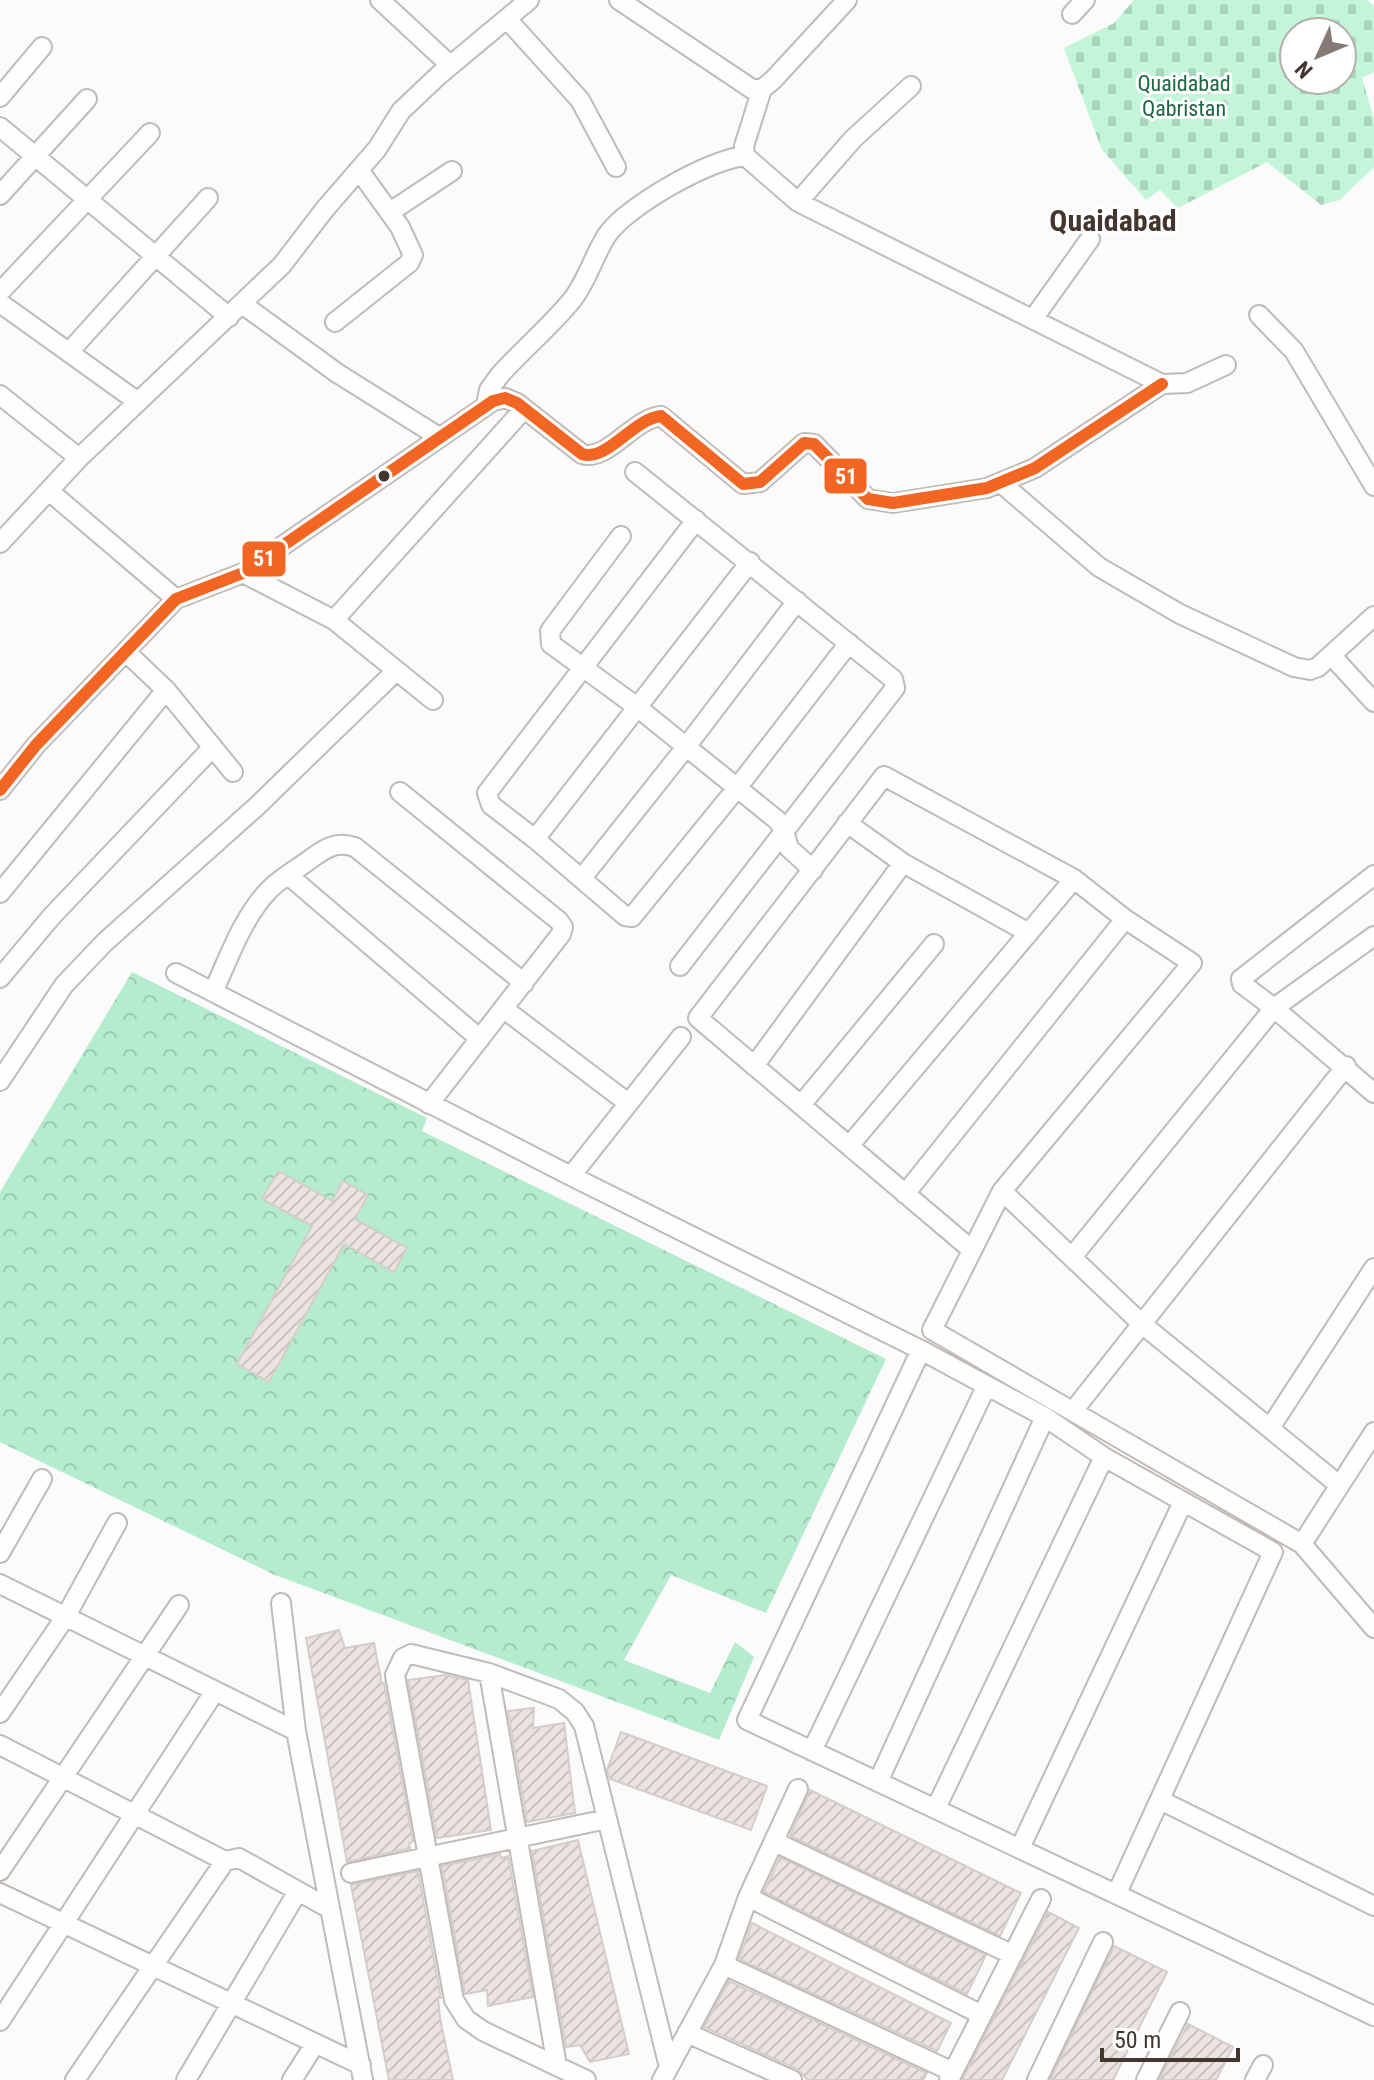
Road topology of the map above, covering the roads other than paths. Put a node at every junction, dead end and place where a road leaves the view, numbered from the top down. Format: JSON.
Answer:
{"nodes":[{"id":1,"x":380,"y":0,"type":"edge"},
{"id":2,"x":529,"y":0,"type":"edge"},
{"id":3,"x":619,"y":0,"type":"edge"},
{"id":4,"x":847,"y":0,"type":"edge"},
{"id":5,"x":507,"y":19,"type":"junction"},
{"id":6,"x":42,"y":47,"type":"dead end"},
{"id":7,"x":450,"y":65,"type":"junction"},
{"id":8,"x":911,"y":86,"type":"dead end"},
{"id":9,"x":762,"y":89,"type":"junction"},
{"id":10,"x":0,"y":97,"type":"edge"},
{"id":11,"x":87,"y":99,"type":"dead end"},
{"id":12,"x":0,"y":127,"type":"edge"},
{"id":13,"x":150,"y":133,"type":"dead end"},
{"id":14,"x":35,"y":155,"type":"junction"},
{"id":15,"x":745,"y":156,"type":"junction"},
{"id":16,"x":616,"y":167,"type":"dead end"},
{"id":17,"x":359,"y":170,"type":"junction"},
{"id":18,"x":452,"y":171,"type":"dead end"},
{"id":19,"x":0,"y":195,"type":"edge"},
{"id":20,"x":208,"y":198,"type":"dead end"},
{"id":21,"x":89,"y":199,"type":"junction"},
{"id":22,"x":798,"y":202,"type":"junction"},
{"id":23,"x":390,"y":212,"type":"junction"},
{"id":24,"x":1090,"y":239,"type":"dead end"},
{"id":25,"x":155,"y":258,"type":"junction"},
{"id":26,"x":0,"y":301,"type":"edge"},
{"id":27,"x":235,"y":310,"type":"junction"},
{"id":28,"x":1259,"y":315,"type":"dead end"},
{"id":29,"x":1033,"y":319,"type":"junction"},
{"id":30,"x":335,"y":322,"type":"dead end"},
{"id":31,"x":69,"y":352,"type":"junction"},
{"id":32,"x":1226,"y":365,"type":"dead end"},
{"id":33,"x":1162,"y":384,"type":"junction"},
{"id":34,"x":138,"y":402,"type":"junction"},
{"id":35,"x":486,"y":405,"type":"junction"},
{"id":36,"x":5,"y":406,"type":"edge"},
{"id":37,"x":524,"y":409,"type":"junction"},
{"id":38,"x":439,"y":437,"type":"junction"},
{"id":39,"x":79,"y":458,"type":"junction"},
{"id":40,"x":635,"y":472,"type":"dead end"},
{"id":41,"x":1001,"y":483,"type":"junction"},
{"id":42,"x":1374,"y":486,"type":"edge"},
{"id":43,"x":49,"y":491,"type":"junction"},
{"id":44,"x":696,"y":520,"type":"junction"},
{"id":45,"x":621,"y":536,"type":"dead end"},
{"id":46,"x":0,"y":543,"type":"edge"},
{"id":47,"x":750,"y":562,"type":"junction"},
{"id":48,"x":243,"y":573,"type":"junction"},
{"id":49,"x":176,"y":599,"type":"junction"},
{"id":50,"x":797,"y":601,"type":"junction"},
{"id":51,"x":1374,"y":616,"type":"edge"},
{"id":52,"x":334,"y":620,"type":"junction"},
{"id":53,"x":849,"y":643,"type":"junction"},
{"id":54,"x":126,"y":652,"type":"junction"},
{"id":55,"x":1331,"y":655,"type":"junction"},
{"id":56,"x":582,"y":666,"type":"junction"},
{"id":57,"x":396,"y":671,"type":"junction"},
{"id":58,"x":166,"y":690,"type":"junction"},
{"id":59,"x":433,"y":700,"type":"dead end"},
{"id":60,"x":1374,"y":702,"type":"edge"},
{"id":61,"x":637,"y":707,"type":"junction"},
{"id":62,"x":213,"y":747,"type":"junction"},
{"id":63,"x":686,"y":747,"type":"junction"},
{"id":64,"x":233,"y":772,"type":"dead end"},
{"id":65,"x":737,"y":788,"type":"junction"},
{"id":66,"x":0,"y":790,"type":"edge"},
{"id":67,"x":400,"y":792,"type":"dead end"},
{"id":68,"x":847,"y":823,"type":"junction"},
{"id":69,"x":785,"y":833,"type":"junction"},
{"id":70,"x":535,"y":839,"type":"junction"},
{"id":71,"x":903,"y":863,"type":"junction"},
{"id":72,"x":813,"y":870,"type":"junction"},
{"id":73,"x":288,"y":875,"type":"junction"},
{"id":74,"x":1374,"y":875,"type":"edge"},
{"id":75,"x":582,"y":878,"type":"junction"},
{"id":76,"x":1074,"y":879,"type":"junction"},
{"id":77,"x":0,"y":893,"type":"edge"},
{"id":78,"x":1125,"y":919,"type":"junction"},
{"id":79,"x":1029,"y":933,"type":"junction"},
{"id":80,"x":1374,"y":936,"type":"edge"},
{"id":81,"x":934,"y":944,"type":"dead end"},
{"id":82,"x":680,"y":966,"type":"dead end"},
{"id":83,"x":176,"y":973,"type":"dead end"},
{"id":84,"x":0,"y":978,"type":"edge"},
{"id":85,"x":524,"y":983,"type":"junction"},
{"id":86,"x":213,"y":992,"type":"junction"},
{"id":87,"x":1274,"y":1008,"type":"junction"},
{"id":88,"x":504,"y":1009,"type":"junction"},
{"id":89,"x":681,"y":1037,"type":"dead end"},
{"id":90,"x":480,"y":1039,"type":"junction"},
{"id":91,"x":754,"y":1066,"type":"junction"},
{"id":92,"x":1346,"y":1066,"type":"junction"},
{"id":93,"x":0,"y":1081,"type":"edge"},
{"id":94,"x":1374,"y":1093,"type":"edge"},
{"id":95,"x":628,"y":1103,"type":"junction"},
{"id":96,"x":429,"y":1104,"type":"junction"},
{"id":97,"x":801,"y":1105,"type":"junction"},
{"id":98,"x":849,"y":1146,"type":"junction"},
{"id":99,"x":571,"y":1176,"type":"junction"},
{"id":100,"x":1002,"y":1191,"type":"junction"},
{"id":101,"x":905,"y":1194,"type":"junction"},
{"id":102,"x":972,"y":1250,"type":"junction"},
{"id":103,"x":1072,"y":1257,"type":"junction"},
{"id":104,"x":1374,"y":1268,"type":"edge"},
{"id":105,"x":1142,"y":1324,"type":"junction"},
{"id":106,"x":921,"y":1350,"type":"junction"},
{"id":107,"x":986,"y":1387,"type":"junction"},
{"id":108,"x":1073,"y":1411,"type":"junction"},
{"id":109,"x":1045,"y":1417,"type":"junction"},
{"id":110,"x":1270,"y":1428,"type":"junction"},
{"id":111,"x":1374,"y":1433,"type":"edge"},
{"id":112,"x":1104,"y":1457,"type":"junction"},
{"id":113,"x":42,"y":1479,"type":"dead end"},
{"id":114,"x":1339,"y":1485,"type":"junction"},
{"id":115,"x":1183,"y":1502,"type":"junction"},
{"id":116,"x":117,"y":1523,"type":"dead end"},
{"id":117,"x":1302,"y":1544,"type":"junction"},
{"id":118,"x":0,"y":1553,"type":"edge"},
{"id":119,"x":0,"y":1584,"type":"edge"},
{"id":120,"x":281,"y":1603,"type":"dead end"},
{"id":121,"x":179,"y":1605,"type":"dead end"},
{"id":122,"x":66,"y":1616,"type":"junction"},
{"id":123,"x":1374,"y":1628,"type":"edge"},
{"id":124,"x":145,"y":1655,"type":"junction"},
{"id":125,"x":489,"y":1673,"type":"junction"},
{"id":126,"x":215,"y":1691,"type":"junction"},
{"id":127,"x":0,"y":1713,"type":"edge"},
{"id":128,"x":296,"y":1731,"type":"junction"},
{"id":129,"x":0,"y":1745,"type":"edge"},
{"id":130,"x":812,"y":1751,"type":"junction"},
{"id":131,"x":64,"y":1776,"type":"junction"},
{"id":132,"x":878,"y":1782,"type":"junction"},
{"id":133,"x":798,"y":1789,"type":"dead end"},
{"id":134,"x":1160,"y":1800,"type":"junction"},
{"id":135,"x":936,"y":1808,"type":"junction"},
{"id":136,"x":137,"y":1815,"type":"junction"},
{"id":137,"x":607,"y":1819,"type":"junction"},
{"id":138,"x":518,"y":1838,"type":"junction"},
{"id":139,"x":775,"y":1842,"type":"junction"},
{"id":140,"x":1020,"y":1848,"type":"junction"},
{"id":141,"x":428,"y":1858,"type":"junction"},
{"id":142,"x":225,"y":1861,"type":"junction"},
{"id":143,"x":0,"y":1871,"type":"edge"},
{"id":144,"x":351,"y":1873,"type":"dead end"},
{"id":145,"x":298,"y":1891,"type":"junction"},
{"id":146,"x":0,"y":1893,"type":"edge"},
{"id":147,"x":1117,"y":1893,"type":"junction"},
{"id":148,"x":748,"y":1897,"type":"junction"},
{"id":149,"x":1041,"y":1899,"type":"dead end"},
{"id":150,"x":1374,"y":1906,"type":"edge"},
{"id":151,"x":330,"y":1909,"type":"junction"},
{"id":152,"x":64,"y":1924,"type":"junction"},
{"id":153,"x":1103,"y":1942,"type":"dead end"},
{"id":154,"x":1013,"y":1955,"type":"junction"},
{"id":155,"x":724,"y":1965,"type":"junction"},
{"id":156,"x":152,"y":1966,"type":"junction"},
{"id":157,"x":231,"y":2004,"type":"junction"},
{"id":158,"x":1180,"y":2012,"type":"dead end"},
{"id":159,"x":982,"y":2015,"type":"junction"},
{"id":160,"x":1374,"y":2016,"type":"edge"},
{"id":161,"x":0,"y":2021,"type":"edge"},
{"id":162,"x":687,"y":2033,"type":"junction"},
{"id":163,"x":315,"y":2044,"type":"junction"},
{"id":164,"x":557,"y":2066,"type":"junction"},
{"id":165,"x":362,"y":2072,"type":"edge"},
{"id":166,"x":665,"y":2073,"type":"edge"},
{"id":167,"x":951,"y":2076,"type":"edge"},
{"id":168,"x":75,"y":2080,"type":"edge"},
{"id":169,"x":186,"y":2080,"type":"edge"},
{"id":170,"x":292,"y":2080,"type":"edge"},
{"id":171,"x":586,"y":2080,"type":"edge"},
{"id":172,"x":792,"y":2080,"type":"edge"},
{"id":173,"x":1037,"y":2080,"type":"edge"},
{"id":174,"x":1146,"y":2080,"type":"edge"}],
"edges":[{"from":1,"to":7,"type":"street"},
{"from":2,"to":5,"type":"street"},
{"from":3,"to":9,"type":"street"},
{"from":4,"to":9,"type":"street"},
{"from":5,"to":7,"type":"street"},
{"from":5,"to":16,"type":"street"},
{"from":6,"to":10,"type":"street"},
{"from":7,"to":17,"type":"street"},
{"from":8,"to":22,"type":"street"},
{"from":9,"to":15,"type":"street"},
{"from":11,"to":14,"type":"street"},
{"from":12,"to":14,"type":"street"},
{"from":13,"to":21,"type":"street"},
{"from":14,"to":19,"type":"street"},
{"from":14,"to":21,"type":"street"},
{"from":15,"to":22,"type":"street"},
{"from":15,"to":35,"type":"street"},
{"from":17,"to":23,"type":"street"},
{"from":17,"to":27,"type":"street"},
{"from":18,"to":23,"type":"street"},
{"from":20,"to":25,"type":"street"},
{"from":21,"to":25,"type":"street"},
{"from":21,"to":26,"type":"street"},
{"from":22,"to":29,"type":"street"},
{"from":23,"to":30,"type":"street"},
{"from":24,"to":29,"type":"street"},
{"from":25,"to":27,"type":"street"},
{"from":25,"to":31,"type":"street"},
{"from":26,"to":31,"type":"street"},
{"from":27,"to":34,"type":"street"},
{"from":27,"to":38,"type":"street"},
{"from":28,"to":42,"type":"street"},
{"from":29,"to":33,"type":"street"},
{"from":31,"to":34,"type":"street"},
{"from":32,"to":33,"type":"street"},
{"from":33,"to":41,"type":"street"},
{"from":34,"to":39,"type":"street"},
{"from":35,"to":37,"type":"street"},
{"from":35,"to":38,"type":"street"},
{"from":36,"to":39,"type":"street"},
{"from":37,"to":41,"type":"street"},
{"from":37,"to":52,"type":"street"},
{"from":38,"to":48,"type":"street"},
{"from":39,"to":43,"type":"street"},
{"from":40,"to":44,"type":"street"},
{"from":41,"to":55,"type":"street"},
{"from":43,"to":46,"type":"street"},
{"from":43,"to":49,"type":"street"},
{"from":44,"to":47,"type":"street"},
{"from":44,"to":56,"type":"street"},
{"from":45,"to":56,"type":"street"},
{"from":47,"to":50,"type":"street"},
{"from":47,"to":61,"type":"street"},
{"from":48,"to":49,"type":"street"},
{"from":48,"to":52,"type":"street"},
{"from":49,"to":54,"type":"street"},
{"from":50,"to":53,"type":"street"},
{"from":50,"to":63,"type":"street"},
{"from":51,"to":55,"type":"street"},
{"from":52,"to":57,"type":"street"},
{"from":53,"to":65,"type":"street"},
{"from":53,"to":69,"type":"street"},
{"from":54,"to":58,"type":"street"},
{"from":54,"to":66,"type":"street"},
{"from":55,"to":60,"type":"street"},
{"from":56,"to":61,"type":"street"},
{"from":56,"to":70,"type":"street"},
{"from":57,"to":59,"type":"street"},
{"from":57,"to":93,"type":"street"},
{"from":58,"to":62,"type":"street"},
{"from":58,"to":77,"type":"street"},
{"from":61,"to":63,"type":"street"},
{"from":61,"to":70,"type":"street"},
{"from":62,"to":64,"type":"street"},
{"from":62,"to":84,"type":"street"},
{"from":63,"to":65,"type":"street"},
{"from":63,"to":75,"type":"street"},
{"from":65,"to":69,"type":"street"},
{"from":65,"to":75,"type":"street"},
{"from":67,"to":85,"type":"street"},
{"from":68,"to":71,"type":"street"},
{"from":68,"to":72,"type":"street"},
{"from":68,"to":76,"type":"street"},
{"from":69,"to":72,"type":"street"},
{"from":69,"to":82,"type":"street"},
{"from":70,"to":75,"type":"street"},
{"from":71,"to":79,"type":"street"},
{"from":71,"to":91,"type":"street"},
{"from":72,"to":91,"type":"street"},
{"from":73,"to":85,"type":"street"},
{"from":73,"to":86,"type":"street"},
{"from":73,"to":90,"type":"street"},
{"from":74,"to":87,"type":"street"},
{"from":76,"to":78,"type":"street"},
{"from":76,"to":79,"type":"street"},
{"from":78,"to":100,"type":"street"},
{"from":78,"to":101,"type":"street"},
{"from":79,"to":98,"type":"street"},
{"from":80,"to":87,"type":"street"},
{"from":81,"to":97,"type":"street"},
{"from":83,"to":86,"type":"street"},
{"from":85,"to":88,"type":"street"},
{"from":86,"to":96,"type":"street"},
{"from":87,"to":92,"type":"street"},
{"from":87,"to":103,"type":"street"},
{"from":88,"to":90,"type":"street"},
{"from":88,"to":95,"type":"street"},
{"from":89,"to":95,"type":"street"},
{"from":90,"to":96,"type":"street"},
{"from":91,"to":97,"type":"street"},
{"from":92,"to":94,"type":"street"},
{"from":92,"to":105,"type":"street"},
{"from":95,"to":99,"type":"street"},
{"from":96,"to":99,"type":"street"},
{"from":97,"to":98,"type":"street"},
{"from":98,"to":101,"type":"street"},
{"from":99,"to":106,"type":"street"},
{"from":100,"to":102,"type":"street"},
{"from":100,"to":103,"type":"street"},
{"from":101,"to":102,"type":"street"},
{"from":102,"to":108,"type":"street"},
{"from":103,"to":105,"type":"street"},
{"from":104,"to":110,"type":"street"},
{"from":105,"to":108,"type":"street"},
{"from":105,"to":110,"type":"street"},
{"from":106,"to":107,"type":"street"},
{"from":106,"to":130,"type":"street"},
{"from":107,"to":109,"type":"street"},
{"from":107,"to":130,"type":"street"},
{"from":108,"to":117,"type":"street"},
{"from":109,"to":112,"type":"street"},
{"from":109,"to":132,"type":"street"},
{"from":110,"to":114,"type":"street"},
{"from":111,"to":114,"type":"street"},
{"from":112,"to":115,"type":"street"},
{"from":112,"to":135,"type":"street"},
{"from":113,"to":118,"type":"street"},
{"from":114,"to":117,"type":"street"},
{"from":115,"to":134,"type":"street"},
{"from":115,"to":140,"type":"street"},
{"from":116,"to":122,"type":"street"},
{"from":117,"to":123,"type":"street"},
{"from":119,"to":122,"type":"street"},
{"from":120,"to":128,"type":"street"},
{"from":121,"to":124,"type":"street"},
{"from":122,"to":124,"type":"street"},
{"from":122,"to":127,"type":"street"},
{"from":124,"to":126,"type":"street"},
{"from":124,"to":131,"type":"street"},
{"from":125,"to":137,"type":"street"},
{"from":125,"to":138,"type":"street"},
{"from":125,"to":141,"type":"street"},
{"from":126,"to":128,"type":"street"},
{"from":126,"to":136,"type":"street"},
{"from":128,"to":151,"type":"street"},
{"from":129,"to":131,"type":"street"},
{"from":130,"to":132,"type":"street"},
{"from":131,"to":136,"type":"street"},
{"from":131,"to":143,"type":"street"},
{"from":132,"to":135,"type":"street"},
{"from":133,"to":139,"type":"street"},
{"from":134,"to":147,"type":"street"},
{"from":134,"to":150,"type":"street"},
{"from":135,"to":140,"type":"street"},
{"from":136,"to":142,"type":"street"},
{"from":136,"to":152,"type":"street"},
{"from":137,"to":138,"type":"street"},
{"from":137,"to":166,"type":"street"},
{"from":138,"to":141,"type":"street"},
{"from":138,"to":164,"type":"street"},
{"from":139,"to":148,"type":"street"},
{"from":139,"to":154,"type":"street"},
{"from":140,"to":147,"type":"street"},
{"from":141,"to":144,"type":"street"},
{"from":141,"to":164,"type":"street"},
{"from":142,"to":145,"type":"street"},
{"from":142,"to":156,"type":"street"},
{"from":145,"to":151,"type":"street"},
{"from":145,"to":157,"type":"street"},
{"from":146,"to":152,"type":"street"},
{"from":147,"to":160,"type":"street"},
{"from":148,"to":155,"type":"street"},
{"from":148,"to":159,"type":"street"},
{"from":149,"to":154,"type":"street"},
{"from":151,"to":165,"type":"street"},
{"from":152,"to":156,"type":"street"},
{"from":152,"to":161,"type":"street"},
{"from":153,"to":173,"type":"street"},
{"from":154,"to":159,"type":"street"},
{"from":155,"to":162,"type":"street"},
{"from":155,"to":167,"type":"street"},
{"from":156,"to":157,"type":"street"},
{"from":156,"to":168,"type":"street"},
{"from":157,"to":163,"type":"street"},
{"from":157,"to":169,"type":"street"},
{"from":158,"to":174,"type":"street"},
{"from":159,"to":167,"type":"street"},
{"from":162,"to":166,"type":"street"},
{"from":162,"to":172,"type":"street"},
{"from":163,"to":165,"type":"street"},
{"from":163,"to":170,"type":"street"},
{"from":164,"to":171,"type":"street"}]}
